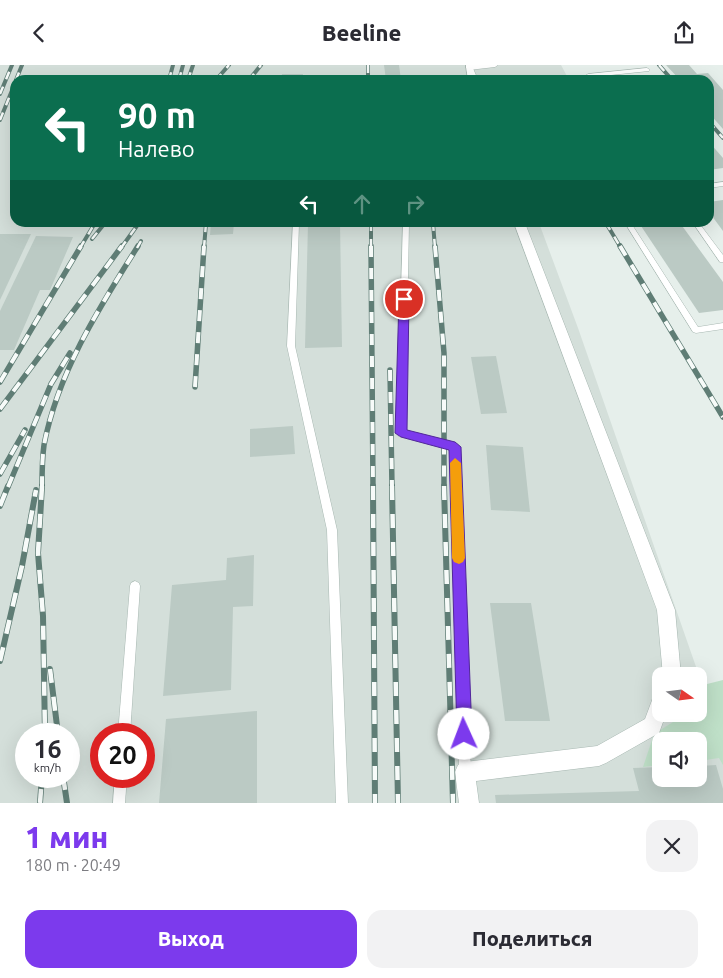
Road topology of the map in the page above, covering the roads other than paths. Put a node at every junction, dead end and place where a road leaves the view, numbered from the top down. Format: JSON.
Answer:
{"nodes":[{"id":1,"x":495,"y":65,"type":"edge"},
{"id":2,"x":469,"y":66,"type":"edge"},
{"id":3,"x":647,"y":70,"type":"dead end"},
{"id":4,"x":598,"y":75,"type":"edge"},
{"id":5,"x":296,"y":227,"type":"edge"},
{"id":6,"x":406,"y":227,"type":"edge"},
{"id":7,"x":521,"y":227,"type":"edge"},
{"id":8,"x":631,"y":227,"type":"edge"},
{"id":9,"x":699,"y":227,"type":"edge"},
{"id":10,"x":723,"y":260,"type":"edge"},
{"id":11,"x":723,"y":326,"type":"edge"},
{"id":12,"x":135,"y":586,"type":"dead end"},
{"id":13,"x":671,"y":667,"type":"edge"},
{"id":14,"x":125,"y":723,"type":"edge"},
{"id":15,"x":653,"y":723,"type":"edge"},
{"id":16,"x":465,"y":772,"type":"junction"},
{"id":17,"x":120,"y":788,"type":"edge"},
{"id":18,"x":119,"y":803,"type":"edge"},
{"id":19,"x":342,"y":803,"type":"edge"},
{"id":20,"x":469,"y":803,"type":"edge"}],
"edges":[{"from":1,"to":2,"type":"lane"},
{"from":3,"to":4,"type":"lane"},
{"from":5,"to":19,"type":"lane"},
{"from":6,"to":16,"type":"lane"},
{"from":7,"to":13,"type":"street"},
{"from":8,"to":11,"type":"lane"},
{"from":9,"to":10,"type":"lane"},
{"from":12,"to":14,"type":"lane"},
{"from":15,"to":16,"type":"street"},
{"from":16,"to":20,"type":"street"},
{"from":17,"to":18,"type":"lane"}]}
